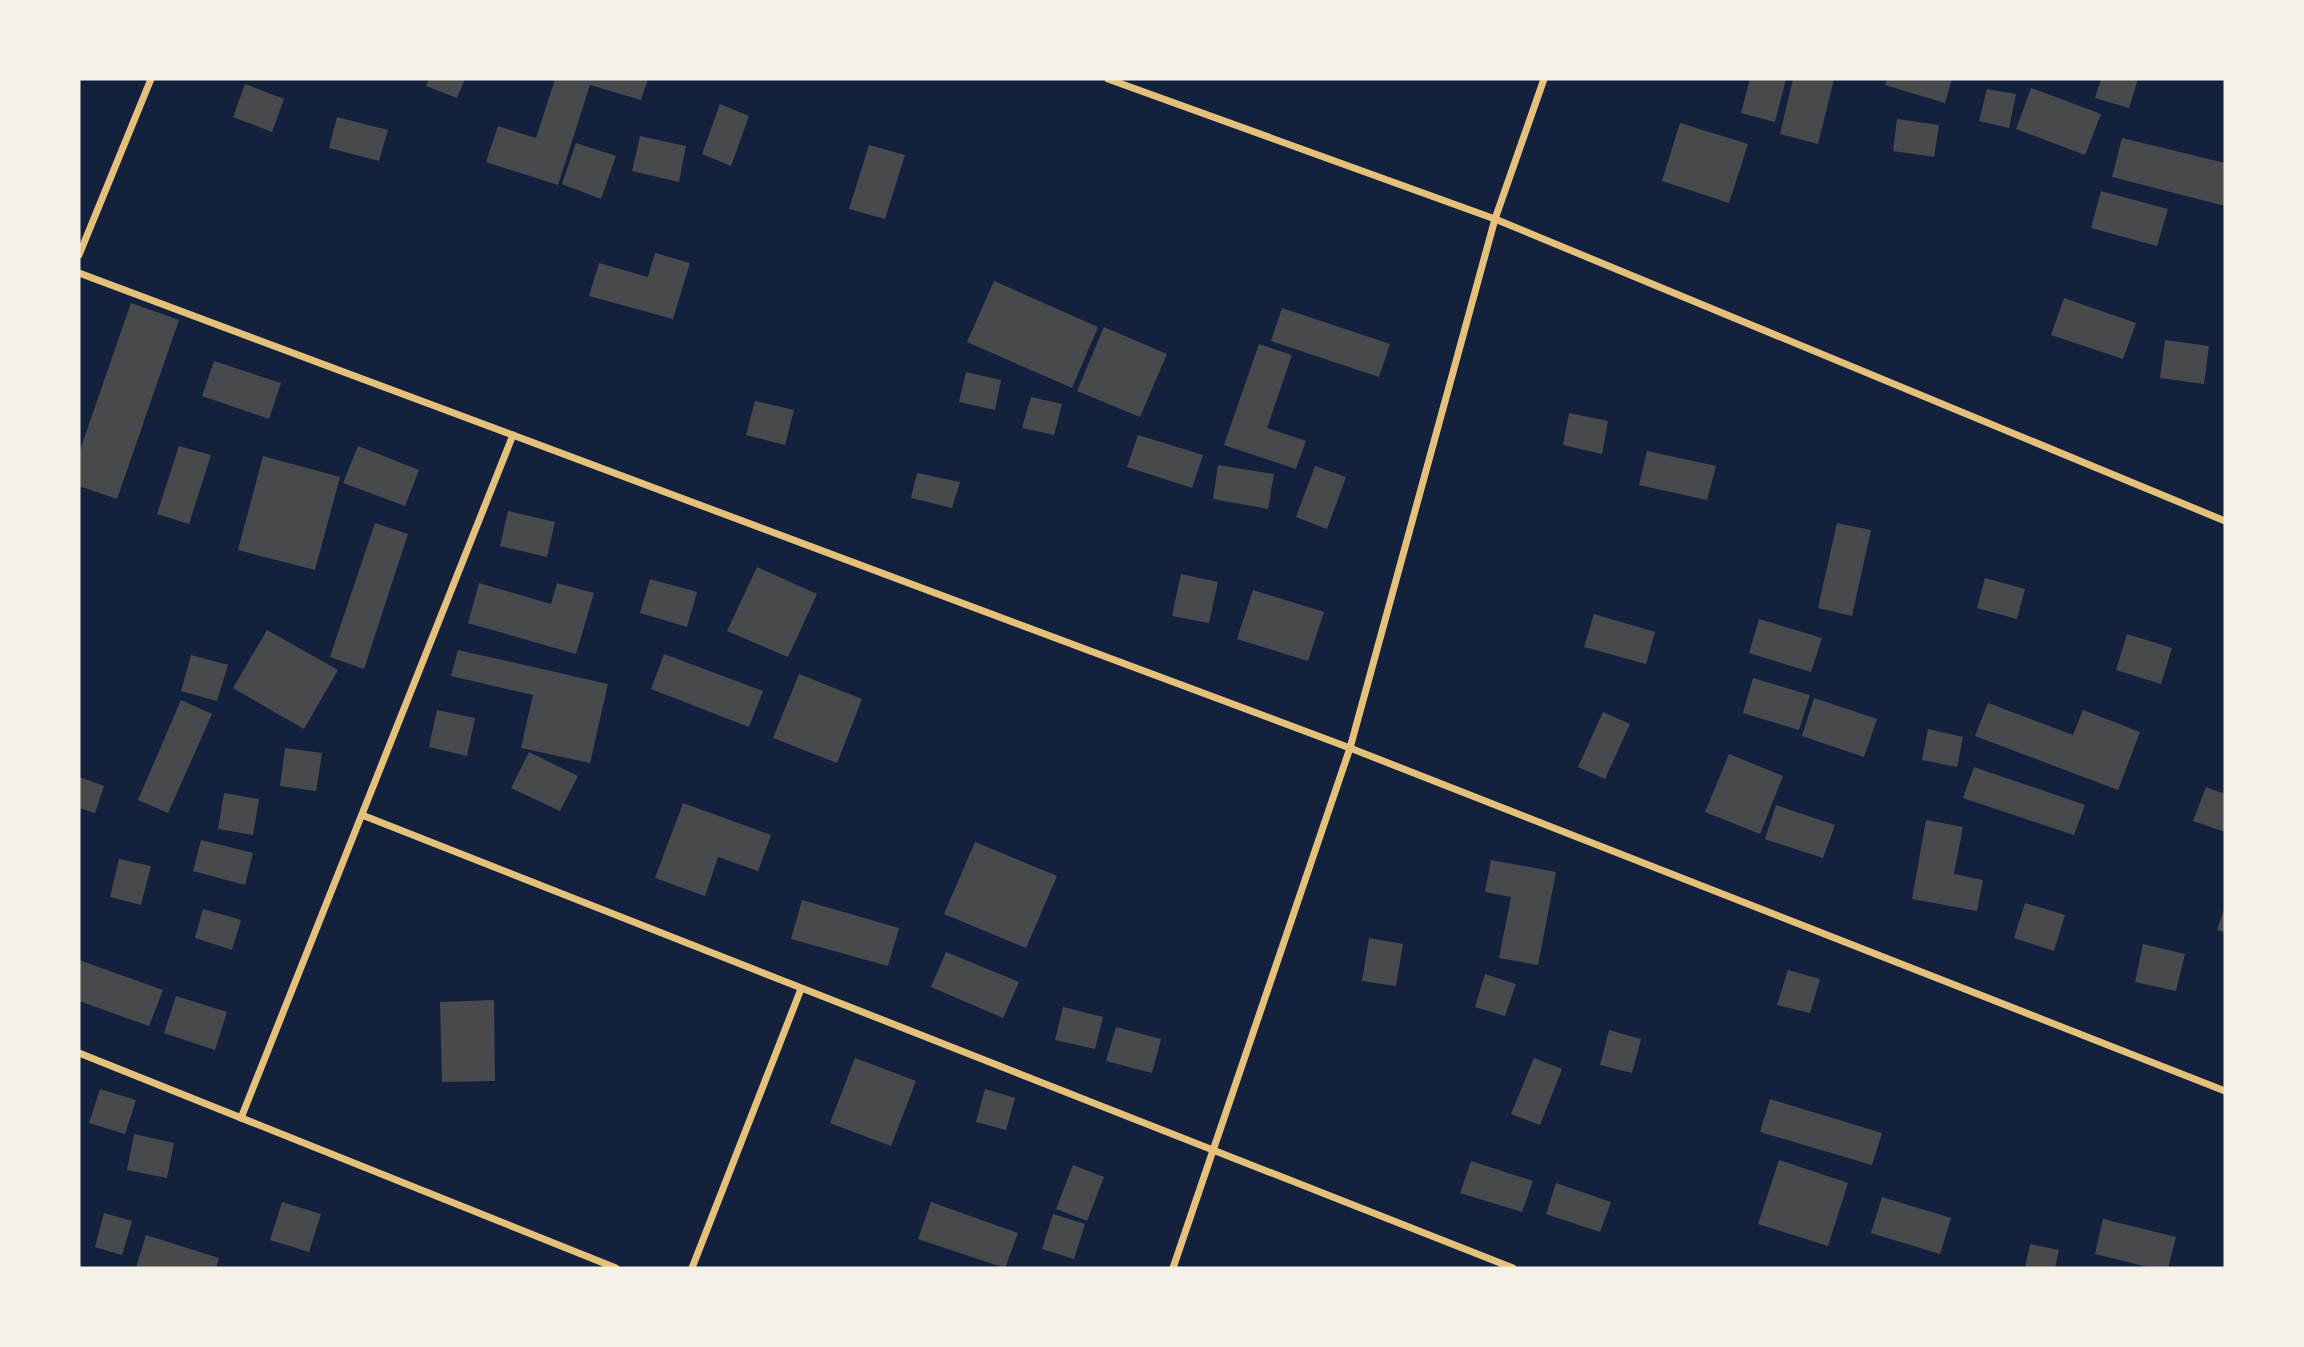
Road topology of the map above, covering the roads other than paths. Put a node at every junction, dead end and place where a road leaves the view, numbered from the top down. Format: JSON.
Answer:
{"nodes":[{"id":1,"x":150,"y":79,"type":"edge"},
{"id":2,"x":1108,"y":79,"type":"edge"},
{"id":3,"x":1544,"y":79,"type":"edge"},
{"id":4,"x":1495,"y":219,"type":"junction"},
{"id":5,"x":79,"y":255,"type":"edge"},
{"id":6,"x":79,"y":273,"type":"edge"},
{"id":7,"x":513,"y":435,"type":"junction"},
{"id":8,"x":2225,"y":521,"type":"edge"},
{"id":9,"x":1350,"y":748,"type":"junction"},
{"id":10,"x":362,"y":815,"type":"junction"},
{"id":11,"x":801,"y":989,"type":"junction"},
{"id":12,"x":79,"y":1053,"type":"edge"},
{"id":13,"x":2225,"y":1091,"type":"edge"},
{"id":14,"x":241,"y":1118,"type":"junction"},
{"id":15,"x":1213,"y":1150,"type":"junction"},
{"id":16,"x":616,"y":1268,"type":"edge"},
{"id":17,"x":692,"y":1268,"type":"edge"},
{"id":18,"x":1173,"y":1268,"type":"edge"},
{"id":19,"x":1513,"y":1268,"type":"edge"}],
"edges":[{"from":1,"to":5,"type":"street"},
{"from":2,"to":4,"type":"street"},
{"from":3,"to":4,"type":"street"},
{"from":4,"to":8,"type":"street"},
{"from":4,"to":9,"type":"street"},
{"from":6,"to":7,"type":"street"},
{"from":7,"to":9,"type":"street"},
{"from":7,"to":10,"type":"street"},
{"from":9,"to":13,"type":"street"},
{"from":9,"to":15,"type":"street"},
{"from":10,"to":11,"type":"street"},
{"from":10,"to":14,"type":"street"},
{"from":11,"to":15,"type":"street"},
{"from":11,"to":17,"type":"street"},
{"from":12,"to":14,"type":"street"},
{"from":14,"to":16,"type":"street"},
{"from":15,"to":18,"type":"street"},
{"from":15,"to":19,"type":"street"}]}
